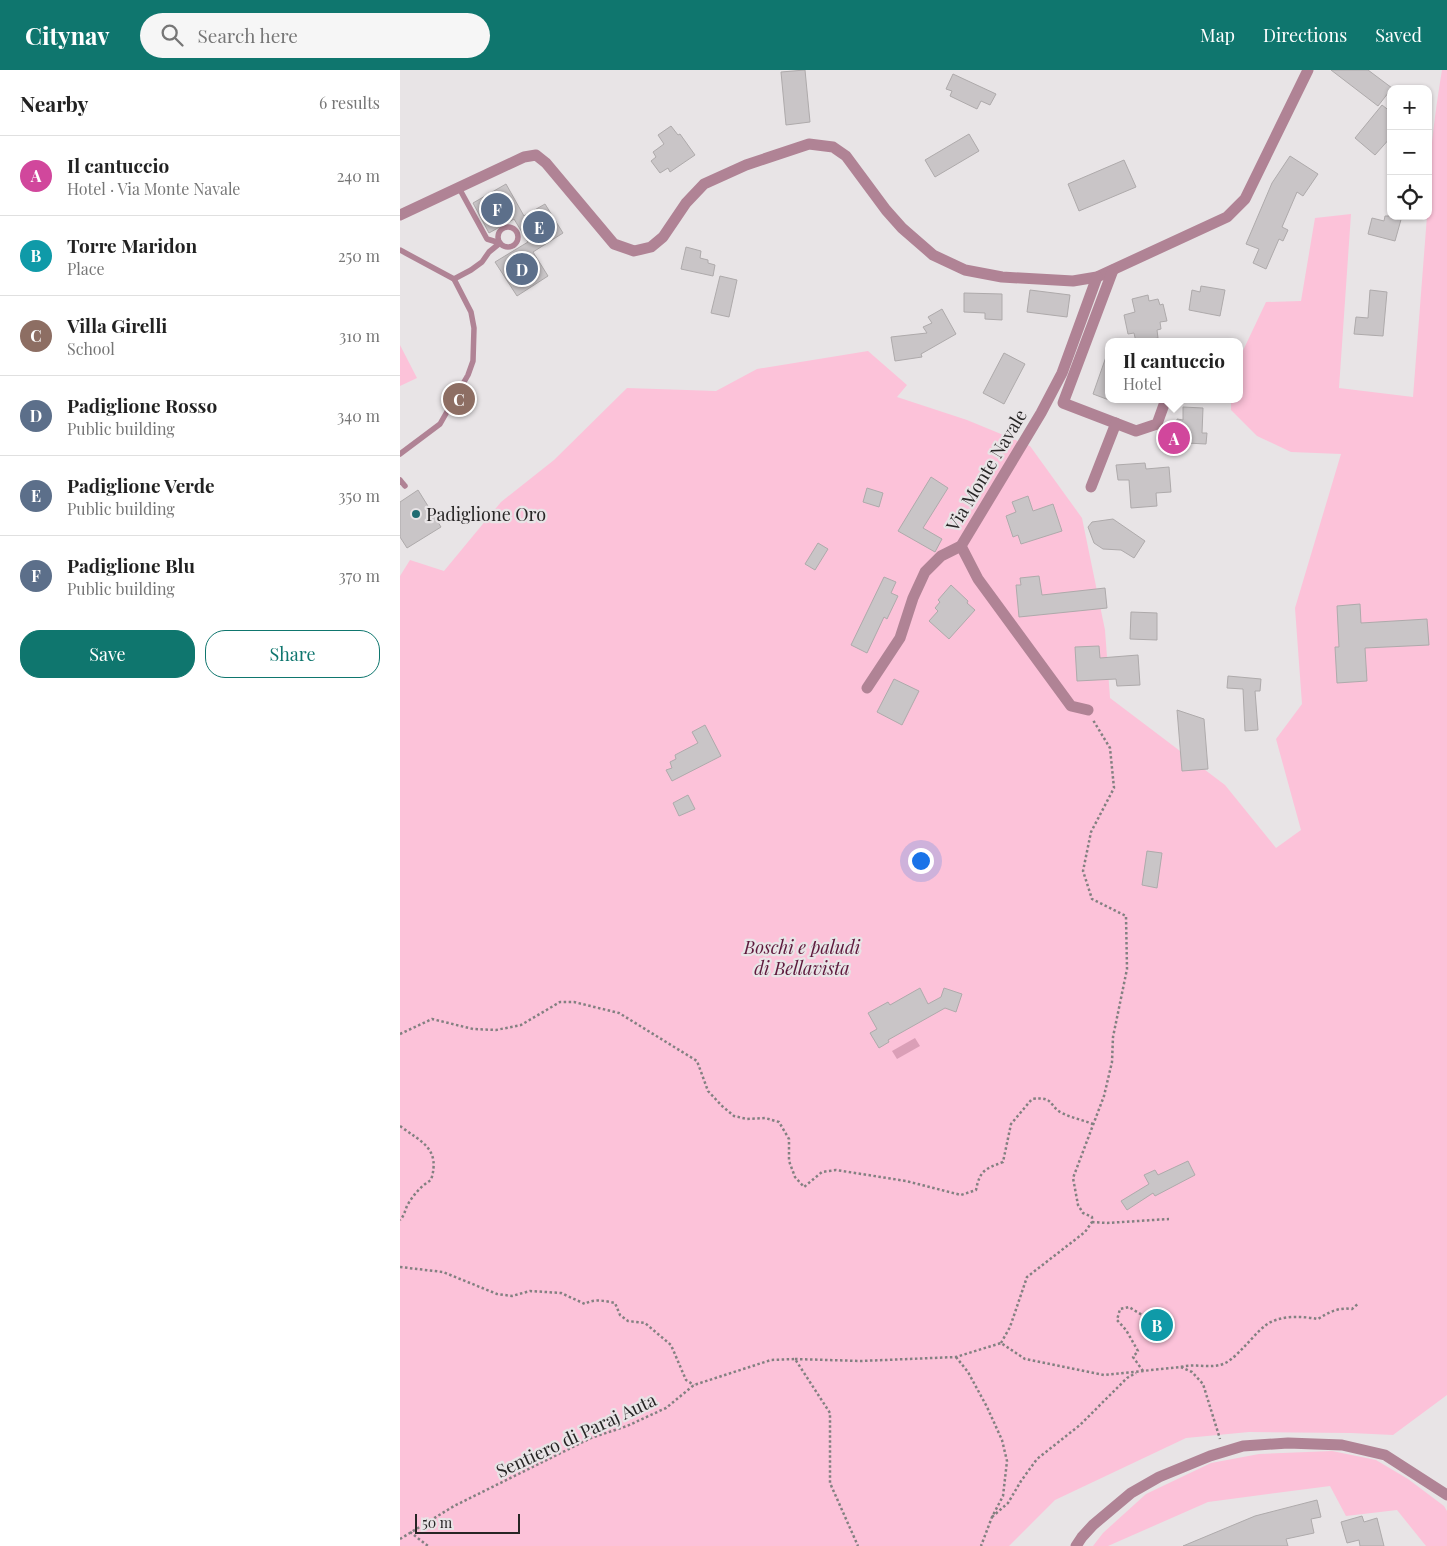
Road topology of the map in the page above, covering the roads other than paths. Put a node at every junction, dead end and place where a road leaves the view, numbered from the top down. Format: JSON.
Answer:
{"nodes":[{"id":1,"x":1308,"y":70,"type":"edge"},
{"id":2,"x":459,"y":188,"type":"junction"},
{"id":3,"x":400,"y":215,"type":"edge"},
{"id":4,"x":400,"y":250,"type":"edge"},
{"id":5,"x":1113,"y":270,"type":"junction"},
{"id":6,"x":1097,"y":277,"type":"junction"},
{"id":7,"x":454,"y":279,"type":"junction"},
{"id":8,"x":1164,"y":403,"type":"edge"},
{"id":9,"x":1116,"y":423,"type":"junction"},
{"id":10,"x":400,"y":454,"type":"edge"},
{"id":11,"x":400,"y":480,"type":"edge"},
{"id":12,"x":405,"y":486,"type":"dead end"},
{"id":13,"x":1091,"y":487,"type":"dead end"},
{"id":14,"x":961,"y":546,"type":"junction"},
{"id":15,"x":867,"y":688,"type":"dead end"},
{"id":16,"x":1088,"y":710,"type":"road end"},
{"id":17,"x":1447,"y":1494,"type":"edge"},
{"id":18,"x":1076,"y":1546,"type":"edge"}],
"edges":[{"from":1,"to":5,"type":"street"},
{"from":2,"to":3,"type":"street"},
{"from":2,"to":6,"type":"street"},
{"from":2,"to":7,"type":"lane"},
{"from":4,"to":7,"type":"lane"},
{"from":5,"to":6,"type":"street"},
{"from":5,"to":9,"type":"street"},
{"from":6,"to":14,"type":"street","name":"Via Monte Navale"},
{"from":7,"to":10,"type":"lane"},
{"from":8,"to":9,"type":"street"},
{"from":9,"to":13,"type":"street"},
{"from":11,"to":12,"type":"lane"},
{"from":14,"to":15,"type":"street","name":"Via Monte Navale"},
{"from":14,"to":16,"type":"street"},
{"from":17,"to":18,"type":"street"}]}
